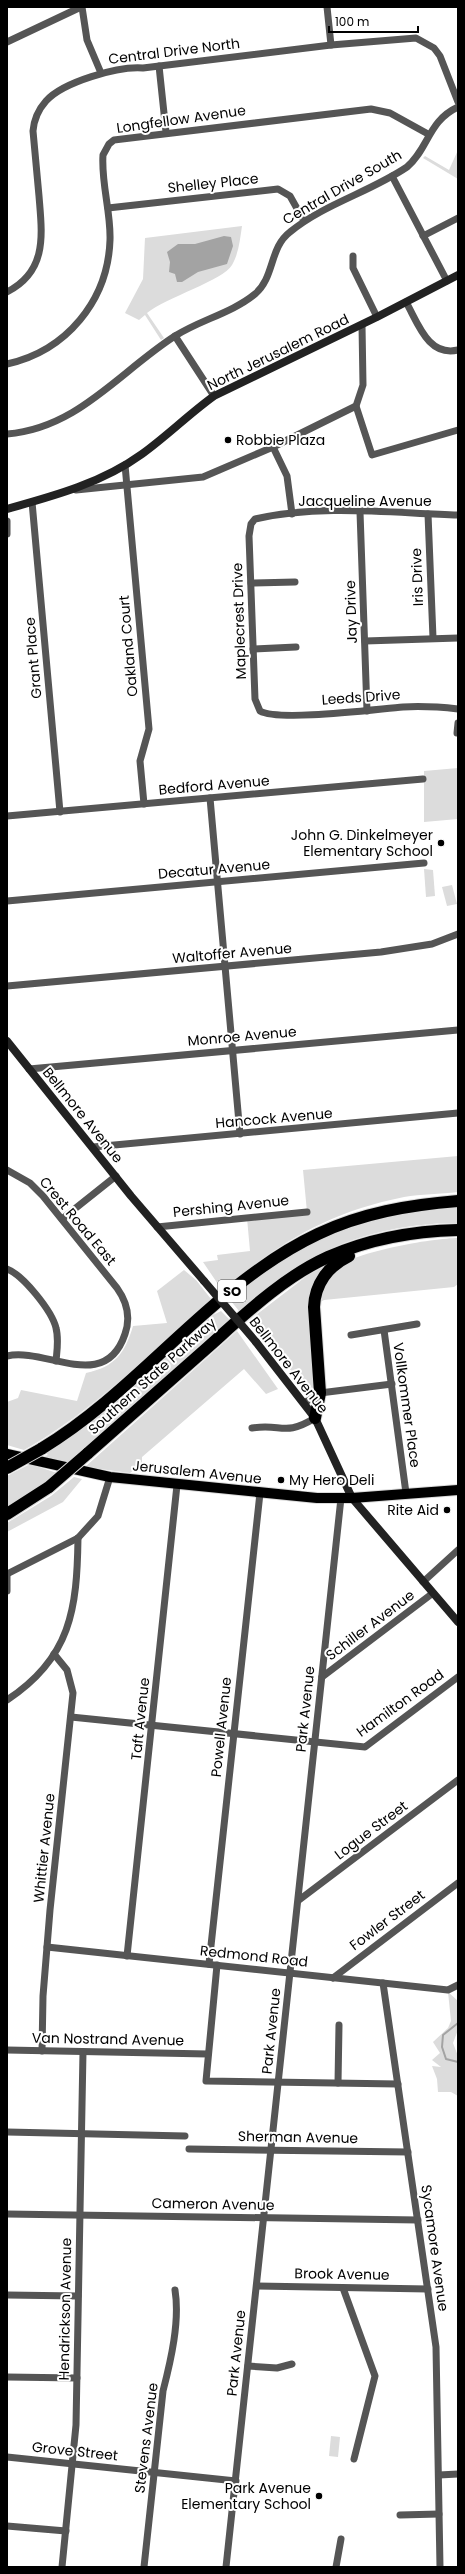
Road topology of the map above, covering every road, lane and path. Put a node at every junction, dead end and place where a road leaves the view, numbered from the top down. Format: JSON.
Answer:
{"nodes":[{"id":1,"x":82,"y":7,"type":"edge"},
{"id":2,"x":327,"y":7,"type":"edge"},
{"id":3,"x":7,"y":42,"type":"edge"},
{"id":4,"x":331,"y":45,"type":"junction"},
{"id":5,"x":158,"y":66,"type":"junction"},
{"id":6,"x":101,"y":73,"type":"junction"},
{"id":7,"x":458,"y":102,"type":"edge"},
{"id":8,"x":458,"y":107,"type":"edge"},
{"id":9,"x":166,"y":132,"type":"junction"},
{"id":10,"x":428,"y":134,"type":"junction"},
{"id":11,"x":392,"y":176,"type":"junction"},
{"id":12,"x":108,"y":208,"type":"junction"},
{"id":13,"x":458,"y":218,"type":"edge"},
{"id":14,"x":304,"y":221,"type":"junction"},
{"id":15,"x":423,"y":236,"type":"junction"},
{"id":16,"x":354,"y":256,"type":"dead end"},
{"id":17,"x":458,"y":275,"type":"edge"},
{"id":18,"x":447,"y":281,"type":"junction"},
{"id":19,"x":7,"y":292,"type":"edge"},
{"id":20,"x":406,"y":302,"type":"junction"},
{"id":21,"x":377,"y":317,"type":"junction"},
{"id":22,"x":362,"y":325,"type":"junction"},
{"id":23,"x":175,"y":336,"type":"junction"},
{"id":24,"x":458,"y":350,"type":"edge"},
{"id":25,"x":7,"y":364,"type":"edge"},
{"id":26,"x":214,"y":396,"type":"junction"},
{"id":27,"x":356,"y":406,"type":"junction"},
{"id":28,"x":458,"y":430,"type":"edge"},
{"id":29,"x":7,"y":434,"type":"edge"},
{"id":30,"x":272,"y":447,"type":"junction"},
{"id":31,"x":125,"y":465,"type":"junction"},
{"id":32,"x":126,"y":484,"type":"junction"},
{"id":33,"x":70,"y":491,"type":"junction"},
{"id":34,"x":32,"y":502,"type":"junction"},
{"id":35,"x":7,"y":509,"type":"edge"},
{"id":36,"x":360,"y":512,"type":"junction"},
{"id":37,"x":292,"y":514,"type":"junction"},
{"id":38,"x":428,"y":514,"type":"junction"},
{"id":39,"x":458,"y":515,"type":"edge"},
{"id":40,"x":7,"y":521,"type":"edge"},
{"id":41,"x":251,"y":524,"type":"joint"},
{"id":42,"x":7,"y":534,"type":"edge"},
{"id":43,"x":295,"y":582,"type":"dead end"},
{"id":44,"x":251,"y":583,"type":"junction"},
{"id":45,"x":433,"y":638,"type":"junction"},
{"id":46,"x":458,"y":638,"type":"edge"},
{"id":47,"x":365,"y":641,"type":"junction"},
{"id":48,"x":296,"y":646,"type":"dead end"},
{"id":49,"x":254,"y":649,"type":"junction"},
{"id":50,"x":458,"y":708,"type":"edge"},
{"id":51,"x":367,"y":711,"type":"junction"},
{"id":52,"x":266,"y":714,"type":"joint"},
{"id":53,"x":458,"y":723,"type":"edge"},
{"id":54,"x":457,"y":733,"type":"dead end"},
{"id":55,"x":423,"y":779,"type":"dead end"},
{"id":56,"x":210,"y":798,"type":"junction"},
{"id":57,"x":144,"y":804,"type":"junction"},
{"id":58,"x":60,"y":812,"type":"junction"},
{"id":59,"x":7,"y":816,"type":"edge"},
{"id":60,"x":424,"y":863,"type":"dead end"},
{"id":61,"x":218,"y":882,"type":"junction"},
{"id":62,"x":7,"y":901,"type":"edge"},
{"id":63,"x":458,"y":934,"type":"edge"},
{"id":64,"x":226,"y":966,"type":"junction"},
{"id":65,"x":7,"y":986,"type":"edge"},
{"id":66,"x":458,"y":1030,"type":"edge"},
{"id":67,"x":7,"y":1041,"type":"edge"},
{"id":68,"x":233,"y":1050,"type":"junction"},
{"id":69,"x":29,"y":1069,"type":"junction"},
{"id":70,"x":458,"y":1113,"type":"edge"},
{"id":71,"x":240,"y":1134,"type":"junction"},
{"id":72,"x":93,"y":1147,"type":"junction"},
{"id":73,"x":7,"y":1170,"type":"edge"},
{"id":74,"x":116,"y":1176,"type":"junction"},
{"id":75,"x":458,"y":1200,"type":"edge"},
{"id":76,"x":307,"y":1212,"type":"dead end"},
{"id":77,"x":62,"y":1219,"type":"junction"},
{"id":78,"x":157,"y":1227,"type":"junction"},
{"id":79,"x":458,"y":1230,"type":"edge"},
{"id":80,"x":384,"y":1239,"type":"junction"},
{"id":81,"x":7,"y":1269,"type":"edge"},
{"id":82,"x":417,"y":1324,"type":"dead end"},
{"id":83,"x":384,"y":1330,"type":"junction"},
{"id":84,"x":351,"y":1335,"type":"dead end"},
{"id":85,"x":7,"y":1356,"type":"edge"},
{"id":86,"x":56,"y":1362,"type":"junction"},
{"id":87,"x":392,"y":1384,"type":"junction"},
{"id":88,"x":320,"y":1394,"type":"junction"},
{"id":89,"x":304,"y":1403,"type":"junction"},
{"id":90,"x":315,"y":1418,"type":"junction"},
{"id":91,"x":252,"y":1428,"type":"dead end"},
{"id":92,"x":7,"y":1454,"type":"edge"},
{"id":93,"x":7,"y":1468,"type":"edge"},
{"id":94,"x":110,"y":1477,"type":"junction"},
{"id":95,"x":177,"y":1485,"type":"junction"},
{"id":96,"x":458,"y":1490,"type":"edge"},
{"id":97,"x":260,"y":1493,"type":"junction"},
{"id":98,"x":406,"y":1493,"type":"junction"},
{"id":99,"x":341,"y":1498,"type":"junction"},
{"id":100,"x":352,"y":1498,"type":"junction"},
{"id":101,"x":7,"y":1514,"type":"edge"},
{"id":102,"x":78,"y":1538,"type":"junction"},
{"id":103,"x":65,"y":1544,"type":"junction"},
{"id":104,"x":458,"y":1550,"type":"edge"},
{"id":105,"x":78,"y":1558,"type":"junction"},
{"id":106,"x":7,"y":1574,"type":"edge"},
{"id":107,"x":423,"y":1582,"type":"junction"},
{"id":108,"x":7,"y":1591,"type":"edge"},
{"id":109,"x":433,"y":1593,"type":"junction"},
{"id":110,"x":458,"y":1622,"type":"edge"},
{"id":111,"x":54,"y":1654,"type":"junction"},
{"id":112,"x":322,"y":1677,"type":"junction"},
{"id":113,"x":458,"y":1677,"type":"edge"},
{"id":114,"x":7,"y":1700,"type":"edge"},
{"id":115,"x":71,"y":1717,"type":"junction"},
{"id":116,"x":152,"y":1726,"type":"junction"},
{"id":117,"x":234,"y":1734,"type":"junction"},
{"id":118,"x":315,"y":1742,"type":"junction"},
{"id":119,"x":458,"y":1780,"type":"edge"},
{"id":120,"x":458,"y":1882,"type":"edge"},
{"id":121,"x":299,"y":1900,"type":"junction"},
{"id":122,"x":47,"y":1947,"type":"junction"},
{"id":123,"x":127,"y":1956,"type":"junction"},
{"id":124,"x":213,"y":1964,"type":"junction"},
{"id":125,"x":290,"y":1973,"type":"junction"},
{"id":126,"x":333,"y":1978,"type":"junction"},
{"id":127,"x":383,"y":1983,"type":"junction"},
{"id":128,"x":458,"y":1985,"type":"edge"},
{"id":129,"x":339,"y":2024,"type":"dead end"},
{"id":130,"x":7,"y":2050,"type":"edge"},
{"id":131,"x":42,"y":2051,"type":"junction"},
{"id":132,"x":83,"y":2052,"type":"junction"},
{"id":133,"x":208,"y":2054,"type":"junction"},
{"id":134,"x":278,"y":2082,"type":"junction"},
{"id":135,"x":338,"y":2083,"type":"junction"},
{"id":136,"x":398,"y":2084,"type":"junction"},
{"id":137,"x":7,"y":2132,"type":"edge"},
{"id":138,"x":81,"y":2133,"type":"junction"},
{"id":139,"x":185,"y":2136,"type":"dead end"},
{"id":140,"x":189,"y":2149,"type":"dead end"},
{"id":141,"x":271,"y":2150,"type":"junction"},
{"id":142,"x":408,"y":2152,"type":"junction"},
{"id":143,"x":7,"y":2214,"type":"edge"},
{"id":144,"x":80,"y":2215,"type":"junction"},
{"id":145,"x":264,"y":2218,"type":"junction"},
{"id":146,"x":418,"y":2220,"type":"junction"},
{"id":147,"x":257,"y":2286,"type":"junction"},
{"id":148,"x":343,"y":2288,"type":"junction"},
{"id":149,"x":428,"y":2289,"type":"junction"},
{"id":150,"x":175,"y":2290,"type":"dead end"},
{"id":151,"x":7,"y":2295,"type":"edge"},
{"id":152,"x":78,"y":2296,"type":"junction"},
{"id":153,"x":292,"y":2364,"type":"dead end"},
{"id":154,"x":248,"y":2366,"type":"junction"},
{"id":155,"x":7,"y":2377,"type":"edge"},
{"id":156,"x":77,"y":2378,"type":"junction"},
{"id":157,"x":7,"y":2457,"type":"edge"},
{"id":158,"x":354,"y":2459,"type":"dead end"},
{"id":159,"x":73,"y":2464,"type":"junction"},
{"id":160,"x":154,"y":2473,"type":"junction"},
{"id":161,"x":458,"y":2474,"type":"edge"},
{"id":162,"x":438,"y":2475,"type":"junction"},
{"id":163,"x":236,"y":2481,"type":"junction"},
{"id":164,"x":439,"y":2514,"type":"junction"},
{"id":165,"x":400,"y":2515,"type":"dead end"},
{"id":166,"x":7,"y":2526,"type":"edge"},
{"id":167,"x":66,"y":2531,"type":"junction"},
{"id":168,"x":341,"y":2539,"type":"dead end"},
{"id":169,"x":62,"y":2567,"type":"edge"},
{"id":170,"x":144,"y":2567,"type":"edge"},
{"id":171,"x":226,"y":2567,"type":"edge"},
{"id":172,"x":336,"y":2567,"type":"edge"},
{"id":173,"x":440,"y":2567,"type":"edge"}],
"edges":[{"from":1,"to":3,"type":"street"},
{"from":1,"to":6,"type":"street"},
{"from":2,"to":4,"type":"street"},
{"from":4,"to":5,"type":"street","name":"Central Drive North"},
{"from":4,"to":7,"type":"street","name":"Central Drive North"},
{"from":5,"to":6,"type":"street","name":"Central Drive North"},
{"from":5,"to":9,"type":"street"},
{"from":6,"to":19,"type":"street","name":"Central Drive North"},
{"from":8,"to":10,"type":"street","name":"Central Drive South"},
{"from":9,"to":10,"type":"street","name":"Longfellow Avenue"},
{"from":9,"to":12,"type":"street","name":"Longfellow Avenue"},
{"from":10,"to":11,"type":"street","name":"Central Drive South"},
{"from":11,"to":14,"type":"street","name":"Central Drive South"},
{"from":11,"to":15,"type":"street"},
{"from":12,"to":14,"type":"street","name":"Shelley Place"},
{"from":12,"to":25,"type":"street","name":"Longfellow Avenue"},
{"from":13,"to":15,"type":"street"},
{"from":14,"to":23,"type":"street","name":"Central Drive South"},
{"from":15,"to":18,"type":"street"},
{"from":16,"to":21,"type":"street"},
{"from":17,"to":18,"type":"main road","name":"North Jerusalem Road"},
{"from":18,"to":20,"type":"main road","name":"North Jerusalem Road"},
{"from":20,"to":21,"type":"main road","name":"North Jerusalem Road"},
{"from":20,"to":24,"type":"street"},
{"from":21,"to":22,"type":"main road","name":"North Jerusalem Road"},
{"from":22,"to":26,"type":"main road","name":"North Jerusalem Road"},
{"from":22,"to":27,"type":"street"},
{"from":23,"to":26,"type":"street"},
{"from":23,"to":29,"type":"street","name":"Central Drive South"},
{"from":26,"to":31,"type":"main road","name":"North Jerusalem Road"},
{"from":27,"to":28,"type":"street"},
{"from":27,"to":30,"type":"street"},
{"from":30,"to":32,"type":"street"},
{"from":30,"to":37,"type":"street"},
{"from":31,"to":32,"type":"street","name":"Oakland Court"},
{"from":31,"to":33,"type":"main road","name":"North Jerusalem Road"},
{"from":32,"to":33,"type":"street"},
{"from":32,"to":57,"type":"street","name":"Oakland Court"},
{"from":33,"to":34,"type":"main road","name":"North Jerusalem Road"},
{"from":34,"to":35,"type":"main road","name":"North Jerusalem Road"},
{"from":34,"to":58,"type":"street","name":"Grant Place"},
{"from":36,"to":37,"type":"street","name":"Jacqueline Avenue"},
{"from":36,"to":38,"type":"street","name":"Jacqueline Avenue"},
{"from":36,"to":47,"type":"street","name":"Jay Drive"},
{"from":37,"to":41,"type":"street","name":"Jacqueline Avenue"},
{"from":38,"to":39,"type":"street","name":"Jacqueline Avenue"},
{"from":38,"to":45,"type":"street","name":"Iris Drive"},
{"from":40,"to":42,"type":"street"},
{"from":41,"to":44,"type":"street","name":"Maplecrest Drive"},
{"from":43,"to":44,"type":"street"},
{"from":44,"to":49,"type":"street","name":"Maplecrest Drive"},
{"from":45,"to":46,"type":"street"},
{"from":45,"to":47,"type":"street"},
{"from":47,"to":51,"type":"street","name":"Jay Drive"},
{"from":48,"to":49,"type":"street"},
{"from":49,"to":52,"type":"street","name":"Maplecrest Drive"},
{"from":50,"to":51,"type":"street","name":"Leeds Drive"},
{"from":51,"to":52,"type":"street","name":"Leeds Drive"},
{"from":53,"to":54,"type":"street"},
{"from":55,"to":56,"type":"street","name":"Bedford Avenue"},
{"from":56,"to":57,"type":"street","name":"Bedford Avenue"},
{"from":56,"to":61,"type":"street"},
{"from":57,"to":58,"type":"street","name":"Bedford Avenue"},
{"from":58,"to":59,"type":"street","name":"Bedford Avenue"},
{"from":60,"to":61,"type":"street","name":"Decatur Avenue"},
{"from":61,"to":62,"type":"street","name":"Decatur Avenue"},
{"from":61,"to":64,"type":"street"},
{"from":63,"to":64,"type":"street","name":"Waltoffer Avenue"},
{"from":64,"to":65,"type":"street","name":"Waltoffer Avenue"},
{"from":64,"to":68,"type":"street"},
{"from":66,"to":68,"type":"street","name":"Monroe Avenue"},
{"from":67,"to":69,"type":"main road","name":"Bellmore Avenue"},
{"from":68,"to":69,"type":"street","name":"Monroe Avenue"},
{"from":68,"to":71,"type":"street"},
{"from":69,"to":72,"type":"main road","name":"Bellmore Avenue"},
{"from":70,"to":71,"type":"street","name":"Hancock Avenue"},
{"from":71,"to":72,"type":"street","name":"Hancock Avenue"},
{"from":72,"to":74,"type":"main road","name":"Bellmore Avenue"},
{"from":73,"to":77,"type":"street","name":"Crest Road East"},
{"from":74,"to":77,"type":"street"},
{"from":74,"to":78,"type":"main road","name":"Bellmore Avenue"},
{"from":75,"to":93,"type":"highway","name":"Southern State Parkway","number":"SO","bridge":true},
{"from":76,"to":78,"type":"street","name":"Pershing Avenue"},
{"from":77,"to":86,"type":"street","name":"Crest Road East"},
{"from":78,"to":89,"type":"main road","name":"Bellmore Avenue","bridge":true},
{"from":79,"to":80,"type":"highway","name":"Southern State Parkway","number":"SO"},
{"from":80,"to":88,"type":"highway"},
{"from":80,"to":101,"type":"highway","name":"Southern State Parkway","number":"SO","bridge":true},
{"from":81,"to":86,"type":"street"},
{"from":82,"to":83,"type":"street"},
{"from":83,"to":84,"type":"street","name":"Vollkommer Place"},
{"from":83,"to":87,"type":"street","name":"Vollkommer Place"},
{"from":85,"to":86,"type":"street","name":"Crest Road East"},
{"from":87,"to":88,"type":"street"},
{"from":87,"to":98,"type":"street","name":"Vollkommer Place"},
{"from":88,"to":89,"type":"street"},
{"from":88,"to":90,"type":"highway"},
{"from":89,"to":90,"type":"main road","name":"Bellmore Avenue"},
{"from":90,"to":91,"type":"street"},
{"from":90,"to":100,"type":"main road","name":"Bellmore Avenue"},
{"from":92,"to":94,"type":"main road","name":"Jerusalem Avenue"},
{"from":94,"to":95,"type":"main road","name":"Jerusalem Avenue"},
{"from":94,"to":102,"type":"street"},
{"from":95,"to":97,"type":"main road","name":"Jerusalem Avenue"},
{"from":95,"to":116,"type":"street","name":"Taft Avenue"},
{"from":96,"to":98,"type":"main road","name":"Jerusalem Avenue"},
{"from":97,"to":99,"type":"main road","name":"Jerusalem Avenue"},
{"from":97,"to":117,"type":"street","name":"Powell Avenue"},
{"from":98,"to":100,"type":"main road","name":"Jerusalem Avenue"},
{"from":99,"to":100,"type":"main road","name":"Jerusalem Avenue"},
{"from":99,"to":112,"type":"street","name":"Park Avenue"},
{"from":100,"to":107,"type":"main road","name":"Bellmore Avenue"},
{"from":102,"to":103,"type":"street"},
{"from":102,"to":105,"type":"street"},
{"from":103,"to":105,"type":"street"},
{"from":103,"to":106,"type":"street"},
{"from":104,"to":107,"type":"street","name":"Schiller Avenue"},
{"from":105,"to":111,"type":"street"},
{"from":106,"to":108,"type":"street"},
{"from":107,"to":109,"type":"main road","name":"Bellmore Avenue"},
{"from":109,"to":110,"type":"main road","name":"Bellmore Avenue"},
{"from":109,"to":112,"type":"street","name":"Schiller Avenue"},
{"from":111,"to":114,"type":"street"},
{"from":111,"to":115,"type":"street","name":"Whittier Avenue"},
{"from":112,"to":118,"type":"street","name":"Park Avenue"},
{"from":113,"to":118,"type":"street","name":"Hamilton Road"},
{"from":115,"to":116,"type":"street","name":"Hamilton Road"},
{"from":115,"to":122,"type":"street","name":"Whittier Avenue"},
{"from":116,"to":117,"type":"street","name":"Hamilton Road"},
{"from":116,"to":123,"type":"street","name":"Taft Avenue"},
{"from":117,"to":118,"type":"street","name":"Hamilton Road"},
{"from":117,"to":124,"type":"street","name":"Powell Avenue"},
{"from":118,"to":121,"type":"street","name":"Park Avenue"},
{"from":119,"to":121,"type":"street","name":"Logue Street"},
{"from":120,"to":126,"type":"street","name":"Fowler Street"},
{"from":121,"to":125,"type":"street","name":"Park Avenue"},
{"from":122,"to":123,"type":"street","name":"Redmond Road"},
{"from":122,"to":131,"type":"street","name":"Whittier Avenue"},
{"from":123,"to":124,"type":"street","name":"Redmond Road"},
{"from":124,"to":125,"type":"street","name":"Redmond Road"},
{"from":124,"to":133,"type":"street","name":"Powell Avenue"},
{"from":125,"to":126,"type":"street","name":"Redmond Road"},
{"from":125,"to":134,"type":"street","name":"Park Avenue"},
{"from":126,"to":127,"type":"street","name":"Redmond Road"},
{"from":127,"to":128,"type":"street","name":"Redmond Road"},
{"from":127,"to":136,"type":"street","name":"Sycamore Avenue"},
{"from":129,"to":135,"type":"street"},
{"from":130,"to":131,"type":"street","name":"Van Nostrand Avenue"},
{"from":131,"to":132,"type":"street","name":"Van Nostrand Avenue"},
{"from":132,"to":133,"type":"street","name":"Van Nostrand Avenue"},
{"from":132,"to":138,"type":"street","name":"Hendrickson Avenue"},
{"from":133,"to":134,"type":"street","name":"Powell Avenue"},
{"from":134,"to":135,"type":"street"},
{"from":134,"to":141,"type":"street","name":"Park Avenue"},
{"from":135,"to":136,"type":"street"},
{"from":136,"to":142,"type":"street","name":"Sycamore Avenue"},
{"from":137,"to":138,"type":"street"},
{"from":138,"to":139,"type":"street"},
{"from":138,"to":144,"type":"street","name":"Hendrickson Avenue"},
{"from":140,"to":141,"type":"street","name":"Sherman Avenue"},
{"from":141,"to":142,"type":"street","name":"Sherman Avenue"},
{"from":141,"to":145,"type":"street","name":"Park Avenue"},
{"from":142,"to":146,"type":"street","name":"Sycamore Avenue"},
{"from":143,"to":144,"type":"street","name":"Cameron Avenue"},
{"from":144,"to":145,"type":"street","name":"Cameron Avenue"},
{"from":144,"to":152,"type":"street","name":"Hendrickson Avenue"},
{"from":145,"to":146,"type":"street","name":"Cameron Avenue"},
{"from":145,"to":147,"type":"street","name":"Park Avenue"},
{"from":146,"to":149,"type":"street","name":"Sycamore Avenue"},
{"from":147,"to":148,"type":"street","name":"Brook Avenue"},
{"from":147,"to":154,"type":"street","name":"Park Avenue"},
{"from":148,"to":149,"type":"street","name":"Brook Avenue"},
{"from":148,"to":158,"type":"street"},
{"from":149,"to":162,"type":"street","name":"Sycamore Avenue"},
{"from":150,"to":160,"type":"street","name":"Stevens Avenue"},
{"from":151,"to":152,"type":"street"},
{"from":152,"to":156,"type":"street","name":"Hendrickson Avenue"},
{"from":153,"to":154,"type":"street"},
{"from":154,"to":163,"type":"street","name":"Park Avenue"},
{"from":155,"to":156,"type":"street"},
{"from":156,"to":159,"type":"street","name":"Hendrickson Avenue"},
{"from":157,"to":159,"type":"street","name":"Grove Street"},
{"from":159,"to":160,"type":"street","name":"Grove Street"},
{"from":159,"to":167,"type":"street","name":"Hendrickson Avenue"},
{"from":160,"to":163,"type":"street","name":"Grove Street"},
{"from":160,"to":170,"type":"street","name":"Stevens Avenue"},
{"from":161,"to":162,"type":"street"},
{"from":162,"to":164,"type":"street","name":"Sycamore Avenue"},
{"from":163,"to":171,"type":"street","name":"Park Avenue"},
{"from":164,"to":165,"type":"street"},
{"from":164,"to":173,"type":"street","name":"Sycamore Avenue"},
{"from":166,"to":167,"type":"street"},
{"from":167,"to":169,"type":"street","name":"Hendrickson Avenue"},
{"from":168,"to":172,"type":"street"}]}
